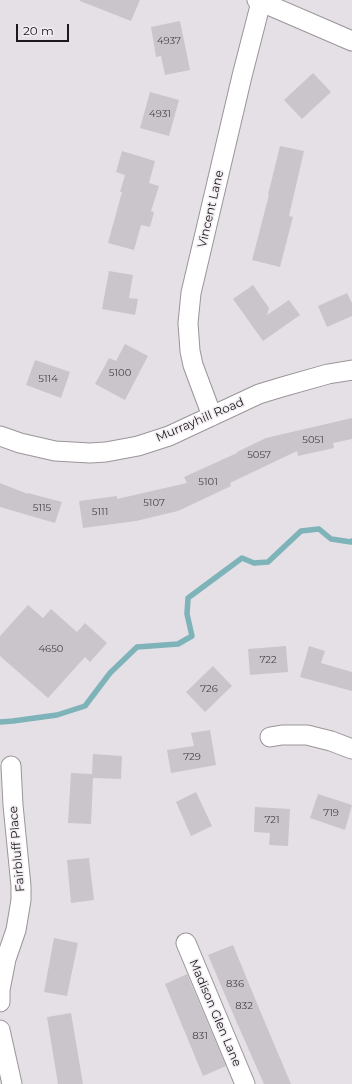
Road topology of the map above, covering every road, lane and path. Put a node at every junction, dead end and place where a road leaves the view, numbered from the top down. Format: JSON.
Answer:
{"nodes":[{"id":1,"x":259,"y":1,"type":"edge"},
{"id":2,"x":352,"y":41,"type":"edge"},
{"id":3,"x":352,"y":370,"type":"edge"},
{"id":4,"x":212,"y":416,"type":"junction"},
{"id":5,"x":0,"y":436,"type":"edge"},
{"id":6,"x":270,"y":737,"type":"dead end"},
{"id":7,"x":352,"y":749,"type":"edge"},
{"id":8,"x":11,"y":766,"type":"dead end"},
{"id":9,"x":186,"y":943,"type":"dead end"},
{"id":10,"x":1,"y":980,"type":"edge"},
{"id":11,"x":0,"y":1002,"type":"edge"},
{"id":12,"x":0,"y":1030,"type":"edge"},
{"id":13,"x":12,"y":1084,"type":"edge"},
{"id":14,"x":245,"y":1084,"type":"edge"}],
"edges":[{"from":1,"to":2,"type":"street"},
{"from":1,"to":4,"type":"street","name":"Vincent Lane"},
{"from":3,"to":4,"type":"street","name":"Murrayhill Road"},
{"from":4,"to":5,"type":"street","name":"Murrayhill Road"},
{"from":6,"to":7,"type":"street"},
{"from":8,"to":10,"type":"street","name":"Fairbluff Place"},
{"from":9,"to":14,"type":"street","name":"Madison Glen Lane"},
{"from":10,"to":11,"type":"street","name":"Fairbluff Place"},
{"from":12,"to":13,"type":"street"}]}
